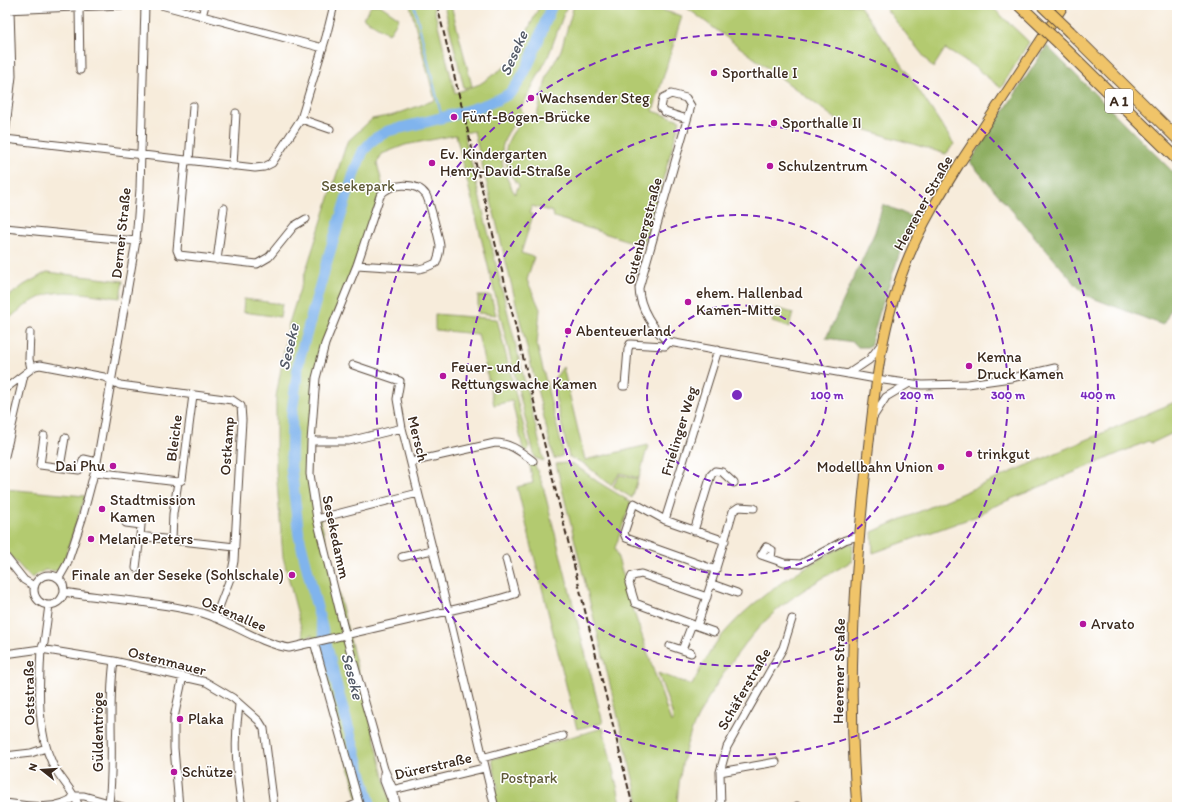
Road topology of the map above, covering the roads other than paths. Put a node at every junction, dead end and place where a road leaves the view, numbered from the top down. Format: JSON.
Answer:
{"nodes":[{"id":1,"x":122,"y":5,"type":"edge"},
{"id":2,"x":145,"y":5,"type":"edge"},
{"id":3,"x":161,"y":5,"type":"edge"},
{"id":4,"x":205,"y":5,"type":"edge"},
{"id":5,"x":334,"y":5,"type":"edge"},
{"id":6,"x":1019,"y":5,"type":"edge"},
{"id":7,"x":1042,"y":5,"type":"edge"},
{"id":8,"x":1064,"y":5,"type":"edge"},
{"id":9,"x":54,"y":7,"type":"edge"},
{"id":10,"x":79,"y":7,"type":"junction"},
{"id":11,"x":8,"y":10,"type":"edge"},
{"id":12,"x":202,"y":16,"type":"junction"},
{"id":13,"x":323,"y":48,"type":"junction"},
{"id":14,"x":80,"y":70,"type":"dead end"},
{"id":15,"x":194,"y":106,"type":"dead end"},
{"id":16,"x":236,"y":113,"type":"dead end"},
{"id":17,"x":301,"y":119,"type":"junction"},
{"id":18,"x":687,"y":119,"type":"dead end"},
{"id":19,"x":330,"y":129,"type":"dead end"},
{"id":20,"x":5,"y":135,"type":"edge"},
{"id":21,"x":1177,"y":138,"type":"edge"},
{"id":22,"x":5,"y":140,"type":"edge"},
{"id":23,"x":140,"y":155,"type":"junction"},
{"id":24,"x":1177,"y":159,"type":"edge"},
{"id":25,"x":187,"y":161,"type":"junction"},
{"id":26,"x":233,"y":166,"type":"junction"},
{"id":27,"x":224,"y":208,"type":"dead end"},
{"id":28,"x":306,"y":219,"type":"dead end"},
{"id":29,"x":5,"y":228,"type":"edge"},
{"id":30,"x":136,"y":241,"type":"junction"},
{"id":31,"x":217,"y":260,"type":"junction"},
{"id":32,"x":357,"y":265,"type":"junction"},
{"id":33,"x":30,"y":333,"type":"dead end"},
{"id":34,"x":669,"y":342,"type":"junction"},
{"id":35,"x":883,"y":342,"type":"junction"},
{"id":36,"x":718,"y":350,"type":"junction"},
{"id":37,"x":353,"y":365,"type":"dead end"},
{"id":38,"x":1055,"y":368,"type":"dead end"},
{"id":39,"x":31,"y":369,"type":"junction"},
{"id":40,"x":848,"y":374,"type":"junction"},
{"id":41,"x":24,"y":376,"type":"junction"},
{"id":42,"x":876,"y":379,"type":"junction"},
{"id":43,"x":112,"y":381,"type":"junction"},
{"id":44,"x":908,"y":384,"type":"junction"},
{"id":45,"x":623,"y":386,"type":"dead end"},
{"id":46,"x":5,"y":389,"type":"edge"},
{"id":47,"x":193,"y":395,"type":"junction"},
{"id":48,"x":871,"y":422,"type":"junction"},
{"id":49,"x":402,"y":428,"type":"junction"},
{"id":50,"x":44,"y":436,"type":"dead end"},
{"id":51,"x":65,"y":438,"type":"dead end"},
{"id":52,"x":311,"y":441,"type":"junction"},
{"id":53,"x":5,"y":456,"type":"edge"},
{"id":54,"x":533,"y":461,"type":"dead end"},
{"id":55,"x":97,"y":462,"type":"junction"},
{"id":56,"x":411,"y":462,"type":"junction"},
{"id":57,"x":60,"y":467,"type":"junction"},
{"id":58,"x":95,"y":472,"type":"junction"},
{"id":59,"x":178,"y":482,"type":"junction"},
{"id":60,"x":734,"y":483,"type":"dead end"},
{"id":61,"x":418,"y":494,"type":"junction"},
{"id":62,"x":754,"y":508,"type":"dead end"},
{"id":63,"x":317,"y":519,"type":"junction"},
{"id":64,"x":665,"y":520,"type":"junction"},
{"id":65,"x":126,"y":523,"type":"dead end"},
{"id":66,"x":694,"y":531,"type":"junction"},
{"id":67,"x":140,"y":536,"type":"junction"},
{"id":68,"x":859,"y":536,"type":"junction"},
{"id":69,"x":172,"y":540,"type":"junction"},
{"id":70,"x":725,"y":542,"type":"junction"},
{"id":71,"x":235,"y":547,"type":"junction"},
{"id":72,"x":432,"y":550,"type":"junction"},
{"id":73,"x":5,"y":556,"type":"edge"},
{"id":74,"x":402,"y":557,"type":"dead end"},
{"id":75,"x":771,"y":558,"type":"dead end"},
{"id":76,"x":506,"y":559,"type":"dead end"},
{"id":77,"x":136,"y":568,"type":"dead end"},
{"id":78,"x":716,"y":570,"type":"junction"},
{"id":79,"x":59,"y":578,"type":"junction"},
{"id":80,"x":712,"y":584,"type":"junction"},
{"id":81,"x":34,"y":586,"type":"junction"},
{"id":82,"x":64,"y":592,"type":"junction"},
{"id":83,"x":737,"y":593,"type":"dead end"},
{"id":84,"x":707,"y":598,"type":"junction"},
{"id":85,"x":49,"y":605,"type":"junction"},
{"id":86,"x":448,"y":611,"type":"junction"},
{"id":87,"x":214,"y":618,"type":"junction"},
{"id":88,"x":792,"y":620,"type":"dead end"},
{"id":89,"x":694,"y":625,"type":"junction"},
{"id":90,"x":714,"y":632,"type":"dead end"},
{"id":91,"x":346,"y":634,"type":"junction"},
{"id":92,"x":317,"y":642,"type":"junction"},
{"id":93,"x":670,"y":646,"type":"dead end"},
{"id":94,"x":41,"y":649,"type":"junction"},
{"id":95,"x":682,"y":650,"type":"junction"},
{"id":96,"x":691,"y":653,"type":"dead end"},
{"id":97,"x":5,"y":654,"type":"edge"},
{"id":98,"x":114,"y":661,"type":"junction"},
{"id":99,"x":183,"y":676,"type":"junction"},
{"id":100,"x":239,"y":705,"type":"junction"},
{"id":101,"x":563,"y":736,"type":"dead end"},
{"id":102,"x":46,"y":748,"type":"junction"},
{"id":103,"x":5,"y":756,"type":"edge"},
{"id":104,"x":482,"y":758,"type":"junction"},
{"id":105,"x":776,"y":762,"type":"dead end"},
{"id":106,"x":484,"y":768,"type":"junction"},
{"id":107,"x":720,"y":772,"type":"junction"},
{"id":108,"x":390,"y":790,"type":"junction"},
{"id":109,"x":75,"y":796,"type":"junction"},
{"id":110,"x":5,"y":803,"type":"edge"},
{"id":111,"x":109,"y":803,"type":"junction"},
{"id":112,"x":494,"y":804,"type":"dead end"},
{"id":113,"x":360,"y":805,"type":"edge"},
{"id":114,"x":79,"y":807,"type":"edge"},
{"id":115,"x":123,"y":807,"type":"edge"},
{"id":116,"x":179,"y":807,"type":"edge"},
{"id":117,"x":242,"y":807,"type":"edge"},
{"id":118,"x":274,"y":807,"type":"edge"},
{"id":119,"x":349,"y":807,"type":"edge"},
{"id":120,"x":396,"y":807,"type":"edge"},
{"id":121,"x":721,"y":807,"type":"edge"},
{"id":122,"x":857,"y":807,"type":"edge"}],
"edges":[{"from":1,"to":10,"type":"street"},
{"from":2,"to":23,"type":"street","name":"Derner Straße"},
{"from":3,"to":12,"type":"street"},
{"from":4,"to":12,"type":"street"},
{"from":5,"to":13,"type":"street"},
{"from":6,"to":24,"type":"highway","number":"A 1","bridge":true},
{"from":7,"to":21,"type":"highway","number":"A 1","bridge":true},
{"from":8,"to":35,"type":"main road","name":"Heerener Straße"},
{"from":9,"to":10,"type":"street"},
{"from":9,"to":11,"type":"street"},
{"from":10,"to":14,"type":"street"},
{"from":11,"to":20,"type":"street"},
{"from":12,"to":13,"type":"street"},
{"from":13,"to":17,"type":"street"},
{"from":15,"to":25,"type":"street"},
{"from":16,"to":26,"type":"street"},
{"from":17,"to":19,"type":"street"},
{"from":17,"to":26,"type":"street"},
{"from":18,"to":34,"type":"street","name":"Gutenbergstraße"},
{"from":22,"to":23,"type":"street"},
{"from":23,"to":25,"type":"street"},
{"from":23,"to":30,"type":"street","name":"Derner Straße"},
{"from":25,"to":26,"type":"street"},
{"from":25,"to":31,"type":"street"},
{"from":27,"to":31,"type":"street"},
{"from":28,"to":31,"type":"street"},
{"from":29,"to":30,"type":"street"},
{"from":30,"to":43,"type":"street","name":"Derner Straße"},
{"from":32,"to":32,"type":"street","name":"Sesekedamm"},
{"from":32,"to":52,"type":"street","name":"Sesekedamm"},
{"from":33,"to":39,"type":"street"},
{"from":34,"to":36,"type":"street"},
{"from":34,"to":45,"type":"street"},
{"from":35,"to":40,"type":"street"},
{"from":35,"to":42,"type":"main road","name":"Heerener Straße"},
{"from":36,"to":40,"type":"street"},
{"from":36,"to":64,"type":"street","name":"Frielinger Weg"},
{"from":37,"to":49,"type":"street","name":"Mersch"},
{"from":38,"to":44,"type":"street"},
{"from":39,"to":41,"type":"street"},
{"from":39,"to":43,"type":"street","name":"Ostkamp"},
{"from":40,"to":42,"type":"street"},
{"from":41,"to":46,"type":"street"},
{"from":41,"to":53,"type":"street"},
{"from":42,"to":44,"type":"street"},
{"from":42,"to":48,"type":"main road","name":"Heerener Straße"},
{"from":43,"to":47,"type":"street","name":"Ostkamp"},
{"from":43,"to":55,"type":"street","name":"Derner Straße"},
{"from":44,"to":48,"type":"street"},
{"from":47,"to":59,"type":"street","name":"Bleiche"},
{"from":47,"to":71,"type":"street","name":"Ostkamp"},
{"from":48,"to":68,"type":"main road","name":"Heerener Straße"},
{"from":49,"to":52,"type":"street"},
{"from":49,"to":56,"type":"street","name":"Mersch"},
{"from":50,"to":57,"type":"street"},
{"from":51,"to":57,"type":"street"},
{"from":52,"to":63,"type":"street","name":"Sesekedamm"},
{"from":54,"to":56,"type":"street"},
{"from":55,"to":57,"type":"street"},
{"from":55,"to":58,"type":"street","name":"Derner Straße"},
{"from":56,"to":61,"type":"street","name":"Mersch"},
{"from":58,"to":59,"type":"street","name":"Bleiche"},
{"from":58,"to":79,"type":"street","name":"Derner Straße"},
{"from":59,"to":69,"type":"street","name":"Bleiche"},
{"from":60,"to":66,"type":"street"},
{"from":61,"to":63,"type":"street"},
{"from":61,"to":72,"type":"street","name":"Mersch"},
{"from":62,"to":70,"type":"street"},
{"from":63,"to":91,"type":"street","name":"Sesekedamm"},
{"from":64,"to":66,"type":"street"},
{"from":64,"to":78,"type":"street"},
{"from":65,"to":67,"type":"street"},
{"from":66,"to":70,"type":"street"},
{"from":67,"to":69,"type":"street"},
{"from":67,"to":77,"type":"street"},
{"from":68,"to":75,"type":"street"},
{"from":68,"to":122,"type":"main road","name":"Heerener Straße"},
{"from":69,"to":71,"type":"street"},
{"from":70,"to":78,"type":"street"},
{"from":71,"to":87,"type":"street","name":"Ostkamp"},
{"from":72,"to":74,"type":"street"},
{"from":72,"to":86,"type":"street","name":"Mersch"},
{"from":73,"to":81,"type":"street"},
{"from":76,"to":86,"type":"street"},
{"from":78,"to":80,"type":"street"},
{"from":79,"to":81,"type":"street"},
{"from":79,"to":82,"type":"street"},
{"from":80,"to":83,"type":"street"},
{"from":80,"to":84,"type":"street"},
{"from":81,"to":85,"type":"street"},
{"from":82,"to":85,"type":"street"},
{"from":82,"to":87,"type":"street","name":"Ostenallee"},
{"from":84,"to":89,"type":"street"},
{"from":84,"to":89,"type":"street"},
{"from":85,"to":94,"type":"street","name":"Oststraße"},
{"from":86,"to":91,"type":"street","name":"Ostenallee"},
{"from":86,"to":104,"type":"street","name":"Mersch"},
{"from":87,"to":92,"type":"street","name":"Ostenallee"},
{"from":88,"to":107,"type":"street","name":"Schäferstraße"},
{"from":89,"to":90,"type":"street"},
{"from":89,"to":95,"type":"street"},
{"from":91,"to":92,"type":"street","name":"Ostenallee"},
{"from":91,"to":108,"type":"street","name":"Sesekedamm"},
{"from":92,"to":113,"type":"street"},
{"from":93,"to":95,"type":"street"},
{"from":94,"to":97,"type":"street","name":"Ostenmauer"},
{"from":94,"to":98,"type":"street","name":"Ostenmauer"},
{"from":94,"to":102,"type":"street","name":"Oststraße"},
{"from":95,"to":96,"type":"street"},
{"from":98,"to":99,"type":"street","name":"Ostenmauer"},
{"from":98,"to":111,"type":"street","name":"Güldentröge"},
{"from":99,"to":100,"type":"street","name":"Ostenmauer"},
{"from":99,"to":116,"type":"street"},
{"from":100,"to":117,"type":"street"},
{"from":100,"to":118,"type":"street","name":"Ostenmauer"},
{"from":101,"to":104,"type":"street","name":"Dürerstraße"},
{"from":102,"to":103,"type":"street"},
{"from":102,"to":109,"type":"street","name":"Oststraße"},
{"from":104,"to":106,"type":"street","name":"Mersch"},
{"from":105,"to":107,"type":"street"},
{"from":106,"to":108,"type":"street","name":"Dürerstraße"},
{"from":106,"to":112,"type":"street","name":"Mersch"},
{"from":107,"to":121,"type":"street","name":"Schäferstraße"},
{"from":108,"to":120,"type":"street","name":"Sesekedamm"},
{"from":109,"to":110,"type":"street"},
{"from":109,"to":111,"type":"street"},
{"from":109,"to":114,"type":"street","name":"Oststraße"},
{"from":111,"to":115,"type":"street"},
{"from":113,"to":119,"type":"street"}]}
